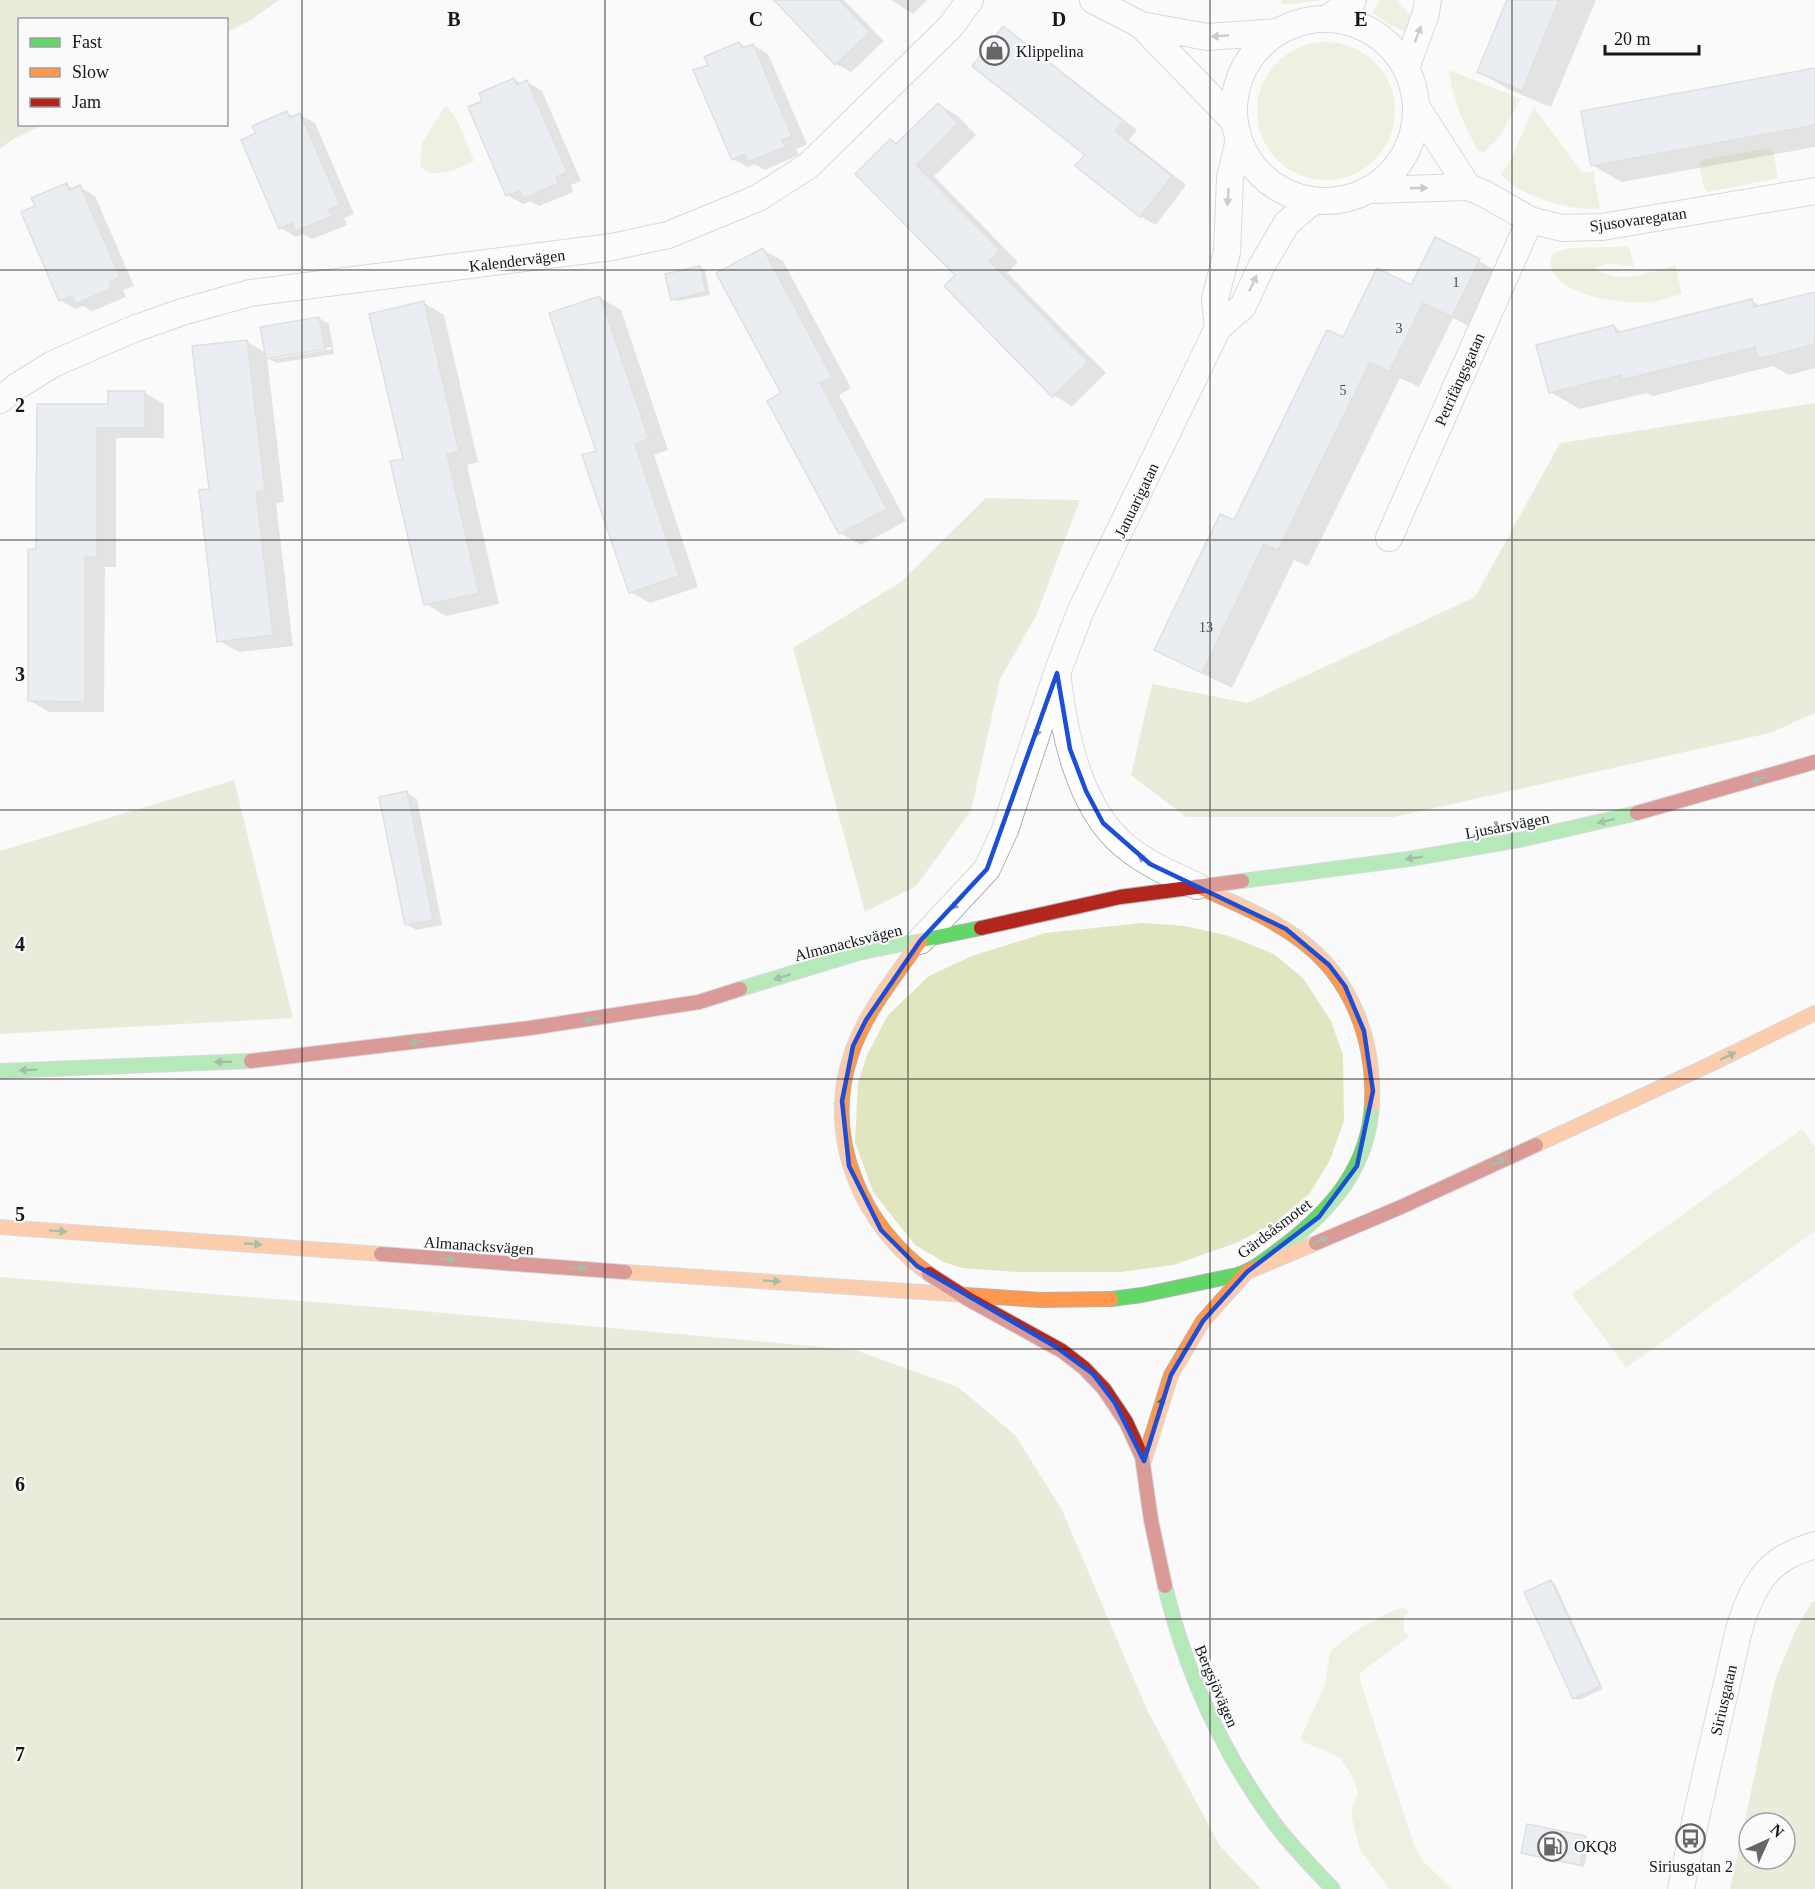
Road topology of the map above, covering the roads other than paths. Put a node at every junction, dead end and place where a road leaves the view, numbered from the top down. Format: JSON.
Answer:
{"nodes":[{"id":1,"x":970,"y":0,"type":"edge"},
{"id":2,"x":1093,"y":0,"type":"edge"},
{"id":3,"x":1353,"y":0,"type":"edge"},
{"id":4,"x":1428,"y":0,"type":"edge"},
{"id":5,"x":1327,"y":20,"type":"junction"},
{"id":6,"x":1142,"y":24,"type":"junction"},
{"id":7,"x":1278,"y":32,"type":"junction"},
{"id":8,"x":1406,"y":68,"type":"junction"},
{"id":9,"x":1416,"y":106,"type":"junction"},
{"id":10,"x":1237,"y":131,"type":"junction"},
{"id":11,"x":1468,"y":187,"type":"junction"},
{"id":12,"x":1370,"y":190,"type":"junction"},
{"id":13,"x":1815,"y":190,"type":"edge"},
{"id":14,"x":1314,"y":200,"type":"junction"},
{"id":15,"x":1530,"y":220,"type":"junction"},
{"id":16,"x":1218,"y":328,"type":"junction"},
{"id":17,"x":0,"y":400,"type":"edge"},
{"id":18,"x":1389,"y":538,"type":"dead end"},
{"id":19,"x":1057,"y":673,"type":"junction"},
{"id":20,"x":1815,"y":762,"type":"edge"},
{"id":21,"x":1197,"y":886,"type":"junction"},
{"id":22,"x":920,"y":941,"type":"junction"},
{"id":23,"x":1815,"y":1013,"type":"edge"},
{"id":24,"x":0,"y":1071,"type":"edge"},
{"id":25,"x":0,"y":1227,"type":"edge"},
{"id":26,"x":1247,"y":1272,"type":"junction"},
{"id":27,"x":957,"y":1293,"type":"junction"},
{"id":28,"x":1144,"y":1461,"type":"junction"},
{"id":29,"x":1815,"y":1545,"type":"edge"},
{"id":30,"x":1334,"y":1889,"type":"edge"},
{"id":31,"x":1681,"y":1889,"type":"edge"}],
"edges":[{"from":1,"to":17,"type":"street","name":"Kalendervägen"},
{"from":2,"to":6,"type":"street"},
{"from":3,"to":5,"type":"street"},
{"from":8,"to":4,"type":"street","one_way":true},
{"from":5,"to":7,"type":"street"},
{"from":5,"to":8,"type":"street"},
{"from":7,"to":6,"type":"street","one_way":true},
{"from":6,"to":10,"type":"street"},
{"from":7,"to":10,"type":"street"},
{"from":8,"to":9,"type":"street"},
{"from":9,"to":11,"type":"street"},
{"from":9,"to":12,"type":"street"},
{"from":10,"to":14,"type":"street"},
{"from":10,"to":16,"type":"street","one_way":true},
{"from":12,"to":11,"type":"street","name":"Sjusovaregatan","one_way":true},
{"from":11,"to":15,"type":"street","name":"Sjusovaregatan"},
{"from":12,"to":14,"type":"street"},
{"from":13,"to":15,"type":"street","name":"Sjusovaregatan"},
{"from":16,"to":14,"type":"street","name":"Januarigatan","one_way":true},
{"from":15,"to":18,"type":"street","name":"Petrifängsgatan"},
{"from":16,"to":19,"type":"street","name":"Januarigatan"},
{"from":21,"to":19,"type":"street","name":"Januarigatan","one_way":true},
{"from":19,"to":22,"type":"street","name":"Januarigatan","one_way":true},
{"from":20,"to":21,"type":"main road","name":"Ljusårsvägen","one_way":true},
{"from":21,"to":22,"type":"main road"},
{"from":21,"to":26,"type":"main road","name":"Gärdsåsmotet"},
{"from":22,"to":24,"type":"main road","name":"Almanacksvägen","one_way":true},
{"from":22,"to":27,"type":"main road","name":"Gärdsåsmotet"},
{"from":26,"to":23,"type":"main road","one_way":true},
{"from":25,"to":27,"type":"main road","name":"Almanacksvägen","one_way":true},
{"from":26,"to":27,"type":"main road","name":"Gärdsåsmotet"},
{"from":28,"to":26,"type":"main road","name":"Bergsjövägen","one_way":true},
{"from":27,"to":28,"type":"main road","name":"Bergsjövägen","one_way":true},
{"from":28,"to":30,"type":"main road","name":"Bergsjövägen"},
{"from":29,"to":31,"type":"street","name":"Siriusgatan"}]}
